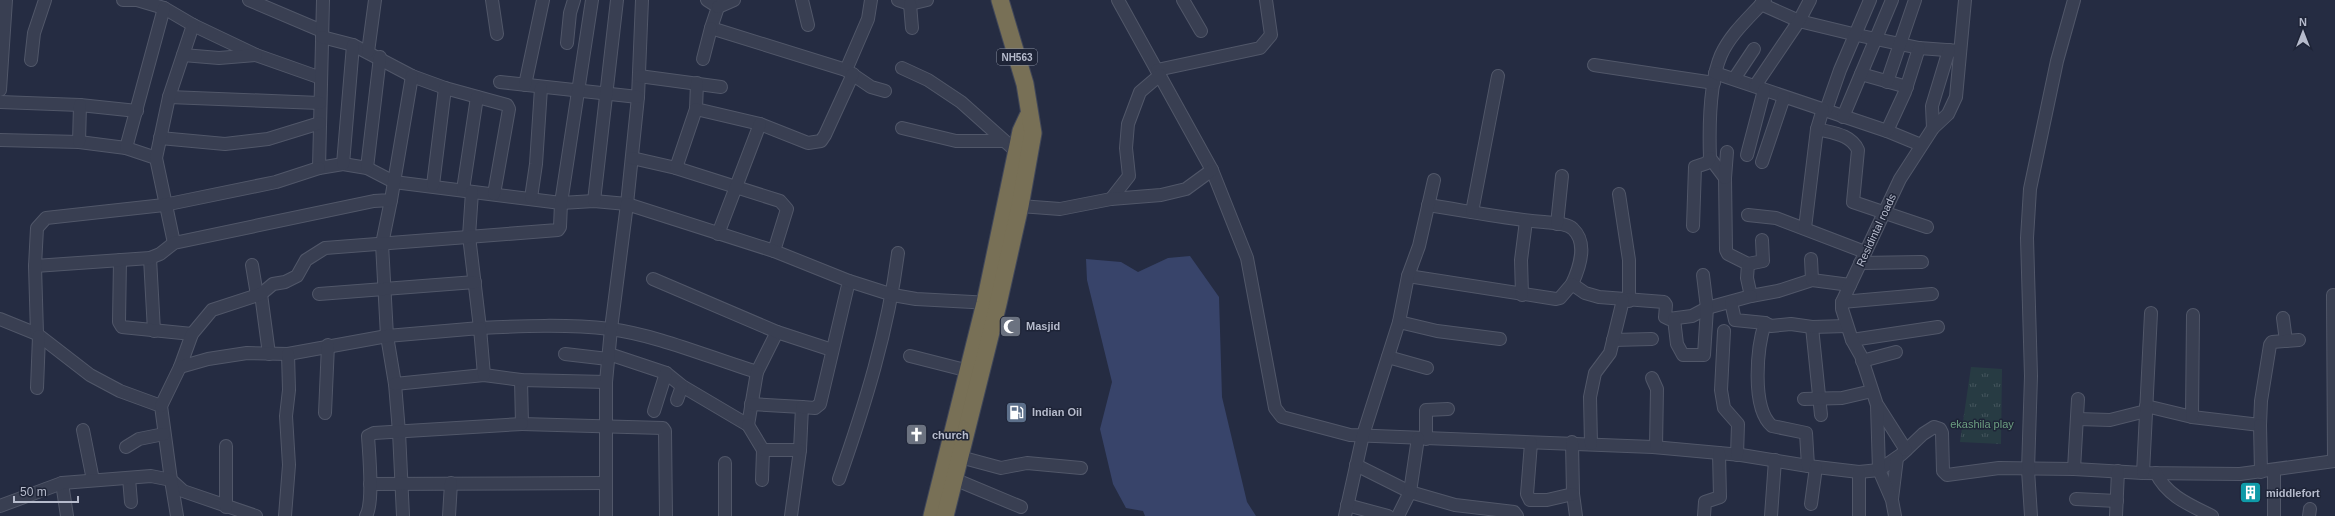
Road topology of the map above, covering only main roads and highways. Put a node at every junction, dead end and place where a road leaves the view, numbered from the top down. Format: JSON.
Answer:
{"nodes":[{"id":1,"x":1000,"y":0,"type":"edge"},
{"id":2,"x":1029,"y":115,"type":"junction"},
{"id":3,"x":992,"y":303,"type":"junction"},
{"id":4,"x":932,"y":516,"type":"edge"},
{"id":5,"x":945,"y":516,"type":"edge"}],
"edges":[{"from":1,"to":2,"type":"highway","number":"NH563"},
{"from":2,"to":3,"type":"highway","number":"NH563"},
{"from":2,"to":3,"type":"highway","number":"NH563"},
{"from":3,"to":4,"type":"highway","number":"NH563"},
{"from":3,"to":5,"type":"highway","number":"NH563"}]}
